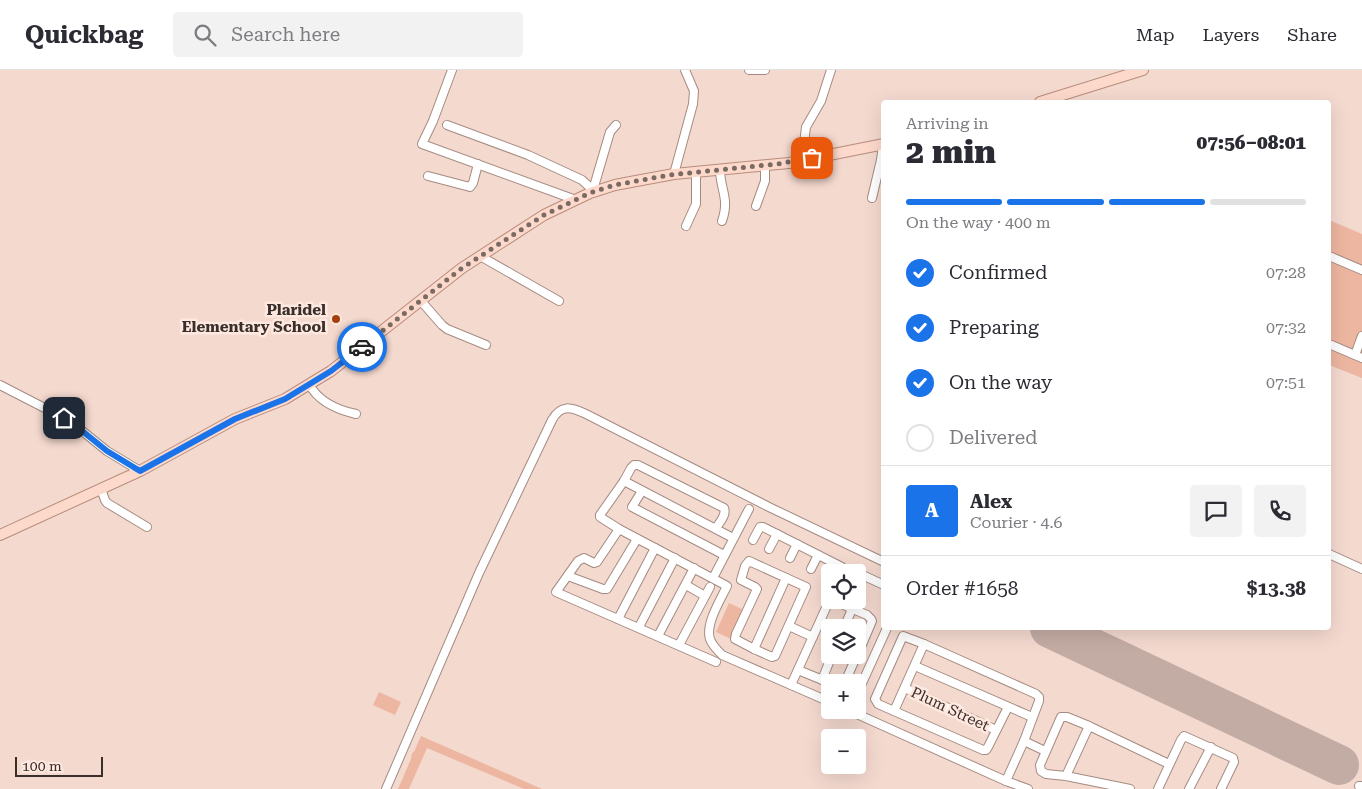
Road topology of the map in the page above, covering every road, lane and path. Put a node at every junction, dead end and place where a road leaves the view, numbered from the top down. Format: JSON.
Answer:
{"nodes":[{"id":1,"x":452,"y":70,"type":"edge"},
{"id":2,"x":685,"y":70,"type":"edge"},
{"id":3,"x":749,"y":70,"type":"edge"},
{"id":4,"x":766,"y":70,"type":"edge"},
{"id":5,"x":831,"y":70,"type":"edge"},
{"id":6,"x":1142,"y":70,"type":"edge"},
{"id":7,"x":1046,"y":100,"type":"edge"},
{"id":8,"x":447,"y":124,"type":"dead end"},
{"id":9,"x":616,"y":125,"type":"dead end"},
{"id":10,"x":881,"y":145,"type":"edge"},
{"id":11,"x":802,"y":160,"type":"junction"},
{"id":12,"x":881,"y":160,"type":"edge"},
{"id":13,"x":478,"y":164,"type":"junction"},
{"id":14,"x":765,"y":165,"type":"junction"},
{"id":15,"x":720,"y":169,"type":"junction"},
{"id":16,"x":696,"y":172,"type":"junction"},
{"id":17,"x":674,"y":174,"type":"junction"},
{"id":18,"x":428,"y":176,"type":"dead end"},
{"id":19,"x":594,"y":191,"type":"junction"},
{"id":20,"x":872,"y":198,"type":"dead end"},
{"id":21,"x":576,"y":200,"type":"junction"},
{"id":22,"x":756,"y":206,"type":"dead end"},
{"id":23,"x":722,"y":221,"type":"dead end"},
{"id":24,"x":686,"y":226,"type":"dead end"},
{"id":25,"x":480,"y":256,"type":"junction"},
{"id":26,"x":1331,"y":257,"type":"edge"},
{"id":27,"x":1362,"y":270,"type":"edge"},
{"id":28,"x":421,"y":301,"type":"junction"},
{"id":29,"x":559,"y":301,"type":"dead end"},
{"id":30,"x":1362,"y":336,"type":"edge"},
{"id":31,"x":486,"y":344,"type":"dead end"},
{"id":32,"x":1331,"y":345,"type":"edge"},
{"id":33,"x":1358,"y":356,"type":"edge"},
{"id":34,"x":309,"y":384,"type":"junction"},
{"id":35,"x":0,"y":385,"type":"edge"},
{"id":36,"x":356,"y":414,"type":"dead end"},
{"id":37,"x":140,"y":471,"type":"junction"},
{"id":38,"x":624,"y":481,"type":"junction"},
{"id":39,"x":101,"y":489,"type":"junction"},
{"id":40,"x":642,"y":491,"type":"junction"},
{"id":41,"x":749,"y":509,"type":"dead end"},
{"id":42,"x":147,"y":527,"type":"dead end"},
{"id":43,"x":716,"y":528,"type":"junction"},
{"id":44,"x":619,"y":529,"type":"junction"},
{"id":45,"x":776,"y":534,"type":"junction"},
{"id":46,"x":0,"y":535,"type":"edge"},
{"id":47,"x":733,"y":538,"type":"junction"},
{"id":48,"x":637,"y":539,"type":"junction"},
{"id":49,"x":753,"y":540,"type":"dead end"},
{"id":50,"x":797,"y":544,"type":"junction"},
{"id":51,"x":655,"y":548,"type":"junction"},
{"id":52,"x":770,"y":549,"type":"dead end"},
{"id":53,"x":724,"y":555,"type":"junction"},
{"id":54,"x":818,"y":555,"type":"junction"},
{"id":55,"x":1331,"y":555,"type":"edge"},
{"id":56,"x":675,"y":558,"type":"junction"},
{"id":57,"x":790,"y":558,"type":"dead end"},
{"id":58,"x":881,"y":561,"type":"edge"},
{"id":59,"x":836,"y":564,"type":"edge"},
{"id":60,"x":694,"y":568,"type":"junction"},
{"id":61,"x":811,"y":569,"type":"dead end"},
{"id":62,"x":1362,"y":569,"type":"edge"},
{"id":63,"x":568,"y":576,"type":"junction"},
{"id":64,"x":713,"y":578,"type":"junction"},
{"id":65,"x":786,"y":578,"type":"junction"},
{"id":66,"x":866,"y":578,"type":"edge"},
{"id":67,"x":686,"y":585,"type":"junction"},
{"id":68,"x":881,"y":585,"type":"edge"},
{"id":69,"x":710,"y":587,"type":"dead end"},
{"id":70,"x":705,"y":596,"type":"junction"},
{"id":71,"x":826,"y":609,"type":"edge"},
{"id":72,"x":852,"y":609,"type":"joint"},
{"id":73,"x":618,"y":619,"type":"junction"},
{"id":74,"x":848,"y":619,"type":"edge"},
{"id":75,"x":788,"y":626,"type":"junction"},
{"id":76,"x":639,"y":627,"type":"junction"},
{"id":77,"x":886,"y":630,"type":"edge"},
{"id":78,"x":866,"y":635,"type":"edge"},
{"id":79,"x":658,"y":636,"type":"junction"},
{"id":80,"x":813,"y":637,"type":"junction"},
{"id":81,"x":924,"y":644,"type":"junction"},
{"id":82,"x":679,"y":645,"type":"junction"},
{"id":83,"x":754,"y":649,"type":"junction"},
{"id":84,"x":716,"y":662,"type":"dead end"},
{"id":85,"x":914,"y":666,"type":"junction"},
{"id":86,"x":798,"y":670,"type":"junction"},
{"id":87,"x":866,"y":674,"type":"edge"},
{"id":88,"x":821,"y":680,"type":"edge"},
{"id":89,"x":790,"y":685,"type":"junction"},
{"id":90,"x":904,"y":688,"type":"junction"},
{"id":91,"x":821,"y":698,"type":"edge"},
{"id":92,"x":1008,"y":707,"type":"junction"},
{"id":93,"x":894,"y":711,"type":"junction"},
{"id":94,"x":866,"y":718,"type":"edge"},
{"id":95,"x":1032,"y":718,"type":"junction"},
{"id":96,"x":1089,"y":726,"type":"junction"},
{"id":97,"x":996,"y":730,"type":"junction"},
{"id":98,"x":1024,"y":741,"type":"junction"},
{"id":99,"x":1211,"y":747,"type":"junction"},
{"id":100,"x":1046,"y":751,"type":"junction"},
{"id":101,"x":1168,"y":764,"type":"junction"},
{"id":102,"x":1066,"y":776,"type":"junction"},
{"id":103,"x":1006,"y":781,"type":"junction"},
{"id":104,"x":386,"y":789,"type":"edge"},
{"id":105,"x":1028,"y":789,"type":"edge"},
{"id":106,"x":1130,"y":789,"type":"edge"},
{"id":107,"x":1158,"y":789,"type":"edge"},
{"id":108,"x":1189,"y":789,"type":"edge"},
{"id":109,"x":1221,"y":789,"type":"edge"}],
"edges":[{"from":1,"to":13,"type":"street"},
{"from":2,"to":17,"type":"street"},
{"from":3,"to":4,"type":"street"},
{"from":5,"to":11,"type":"street"},
{"from":6,"to":7,"type":"main road"},
{"from":8,"to":19,"type":"street"},
{"from":9,"to":19,"type":"street"},
{"from":10,"to":11,"type":"main road"},
{"from":11,"to":14,"type":"main road"},
{"from":12,"to":20,"type":"street"},
{"from":13,"to":18,"type":"street"},
{"from":13,"to":21,"type":"street"},
{"from":14,"to":15,"type":"main road"},
{"from":14,"to":22,"type":"street"},
{"from":15,"to":16,"type":"main road"},
{"from":15,"to":23,"type":"street"},
{"from":16,"to":17,"type":"main road"},
{"from":16,"to":24,"type":"street"},
{"from":17,"to":19,"type":"main road"},
{"from":19,"to":21,"type":"main road"},
{"from":21,"to":25,"type":"main road"},
{"from":25,"to":28,"type":"main road"},
{"from":25,"to":29,"type":"street"},
{"from":26,"to":27,"type":"street"},
{"from":28,"to":31,"type":"street"},
{"from":28,"to":34,"type":"main road"},
{"from":30,"to":33,"type":"street"},
{"from":32,"to":33,"type":"street"},
{"from":34,"to":36,"type":"street"},
{"from":34,"to":37,"type":"main road"},
{"from":35,"to":37,"type":"street"},
{"from":37,"to":39,"type":"main road"},
{"from":38,"to":40,"type":"street"},
{"from":38,"to":43,"type":"street"},
{"from":38,"to":44,"type":"street"},
{"from":39,"to":42,"type":"street"},
{"from":39,"to":46,"type":"main road"},
{"from":40,"to":43,"type":"street"},
{"from":40,"to":53,"type":"street"},
{"from":41,"to":47,"type":"street"},
{"from":43,"to":47,"type":"street"},
{"from":44,"to":48,"type":"street"},
{"from":44,"to":63,"type":"street"},
{"from":45,"to":49,"type":"street"},
{"from":45,"to":50,"type":"street"},
{"from":45,"to":52,"type":"street"},
{"from":47,"to":53,"type":"street"},
{"from":48,"to":51,"type":"street"},
{"from":48,"to":63,"type":"street"},
{"from":50,"to":54,"type":"street"},
{"from":50,"to":57,"type":"street"},
{"from":51,"to":56,"type":"street"},
{"from":51,"to":73,"type":"street"},
{"from":53,"to":64,"type":"street"},
{"from":54,"to":59,"type":"street"},
{"from":54,"to":61,"type":"street"},
{"from":55,"to":62,"type":"street"},
{"from":56,"to":60,"type":"street"},
{"from":56,"to":76,"type":"street"},
{"from":58,"to":104,"type":"street"},
{"from":60,"to":64,"type":"street"},
{"from":60,"to":67,"type":"street"},
{"from":63,"to":73,"type":"street"},
{"from":64,"to":89,"type":"street"},
{"from":65,"to":75,"type":"street"},
{"from":65,"to":83,"type":"street"},
{"from":65,"to":83,"type":"street"},
{"from":66,"to":68,"type":"street"},
{"from":67,"to":70,"type":"street"},
{"from":67,"to":79,"type":"street"},
{"from":69,"to":70,"type":"street"},
{"from":70,"to":82,"type":"street"},
{"from":71,"to":80,"type":"street"},
{"from":72,"to":74,"type":"street"},
{"from":72,"to":78,"type":"street"},
{"from":73,"to":76,"type":"street"},
{"from":75,"to":80,"type":"street"},
{"from":75,"to":83,"type":"street"},
{"from":76,"to":79,"type":"street"},
{"from":77,"to":87,"type":"street"},
{"from":79,"to":82,"type":"street"},
{"from":80,"to":86,"type":"street"},
{"from":81,"to":85,"type":"street"},
{"from":81,"to":93,"type":"street"},
{"from":81,"to":95,"type":"street"},
{"from":82,"to":84,"type":"street"},
{"from":85,"to":90,"type":"street"},
{"from":85,"to":92,"type":"street"},
{"from":86,"to":88,"type":"street"},
{"from":86,"to":89,"type":"street"},
{"from":89,"to":91,"type":"street"},
{"from":90,"to":93,"type":"street"},
{"from":90,"to":97,"type":"street","name":"Plum Street"},
{"from":92,"to":95,"type":"street"},
{"from":92,"to":97,"type":"street"},
{"from":93,"to":97,"type":"street"},
{"from":94,"to":103,"type":"street"},
{"from":95,"to":98,"type":"street"},
{"from":96,"to":100,"type":"street"},
{"from":96,"to":101,"type":"street"},
{"from":96,"to":102,"type":"street"},
{"from":98,"to":100,"type":"street"},
{"from":98,"to":103,"type":"street"},
{"from":99,"to":101,"type":"street"},
{"from":99,"to":108,"type":"street"},
{"from":99,"to":109,"type":"street"},
{"from":100,"to":102,"type":"street"},
{"from":101,"to":107,"type":"street"},
{"from":102,"to":106,"type":"street"},
{"from":103,"to":105,"type":"street"}]}
